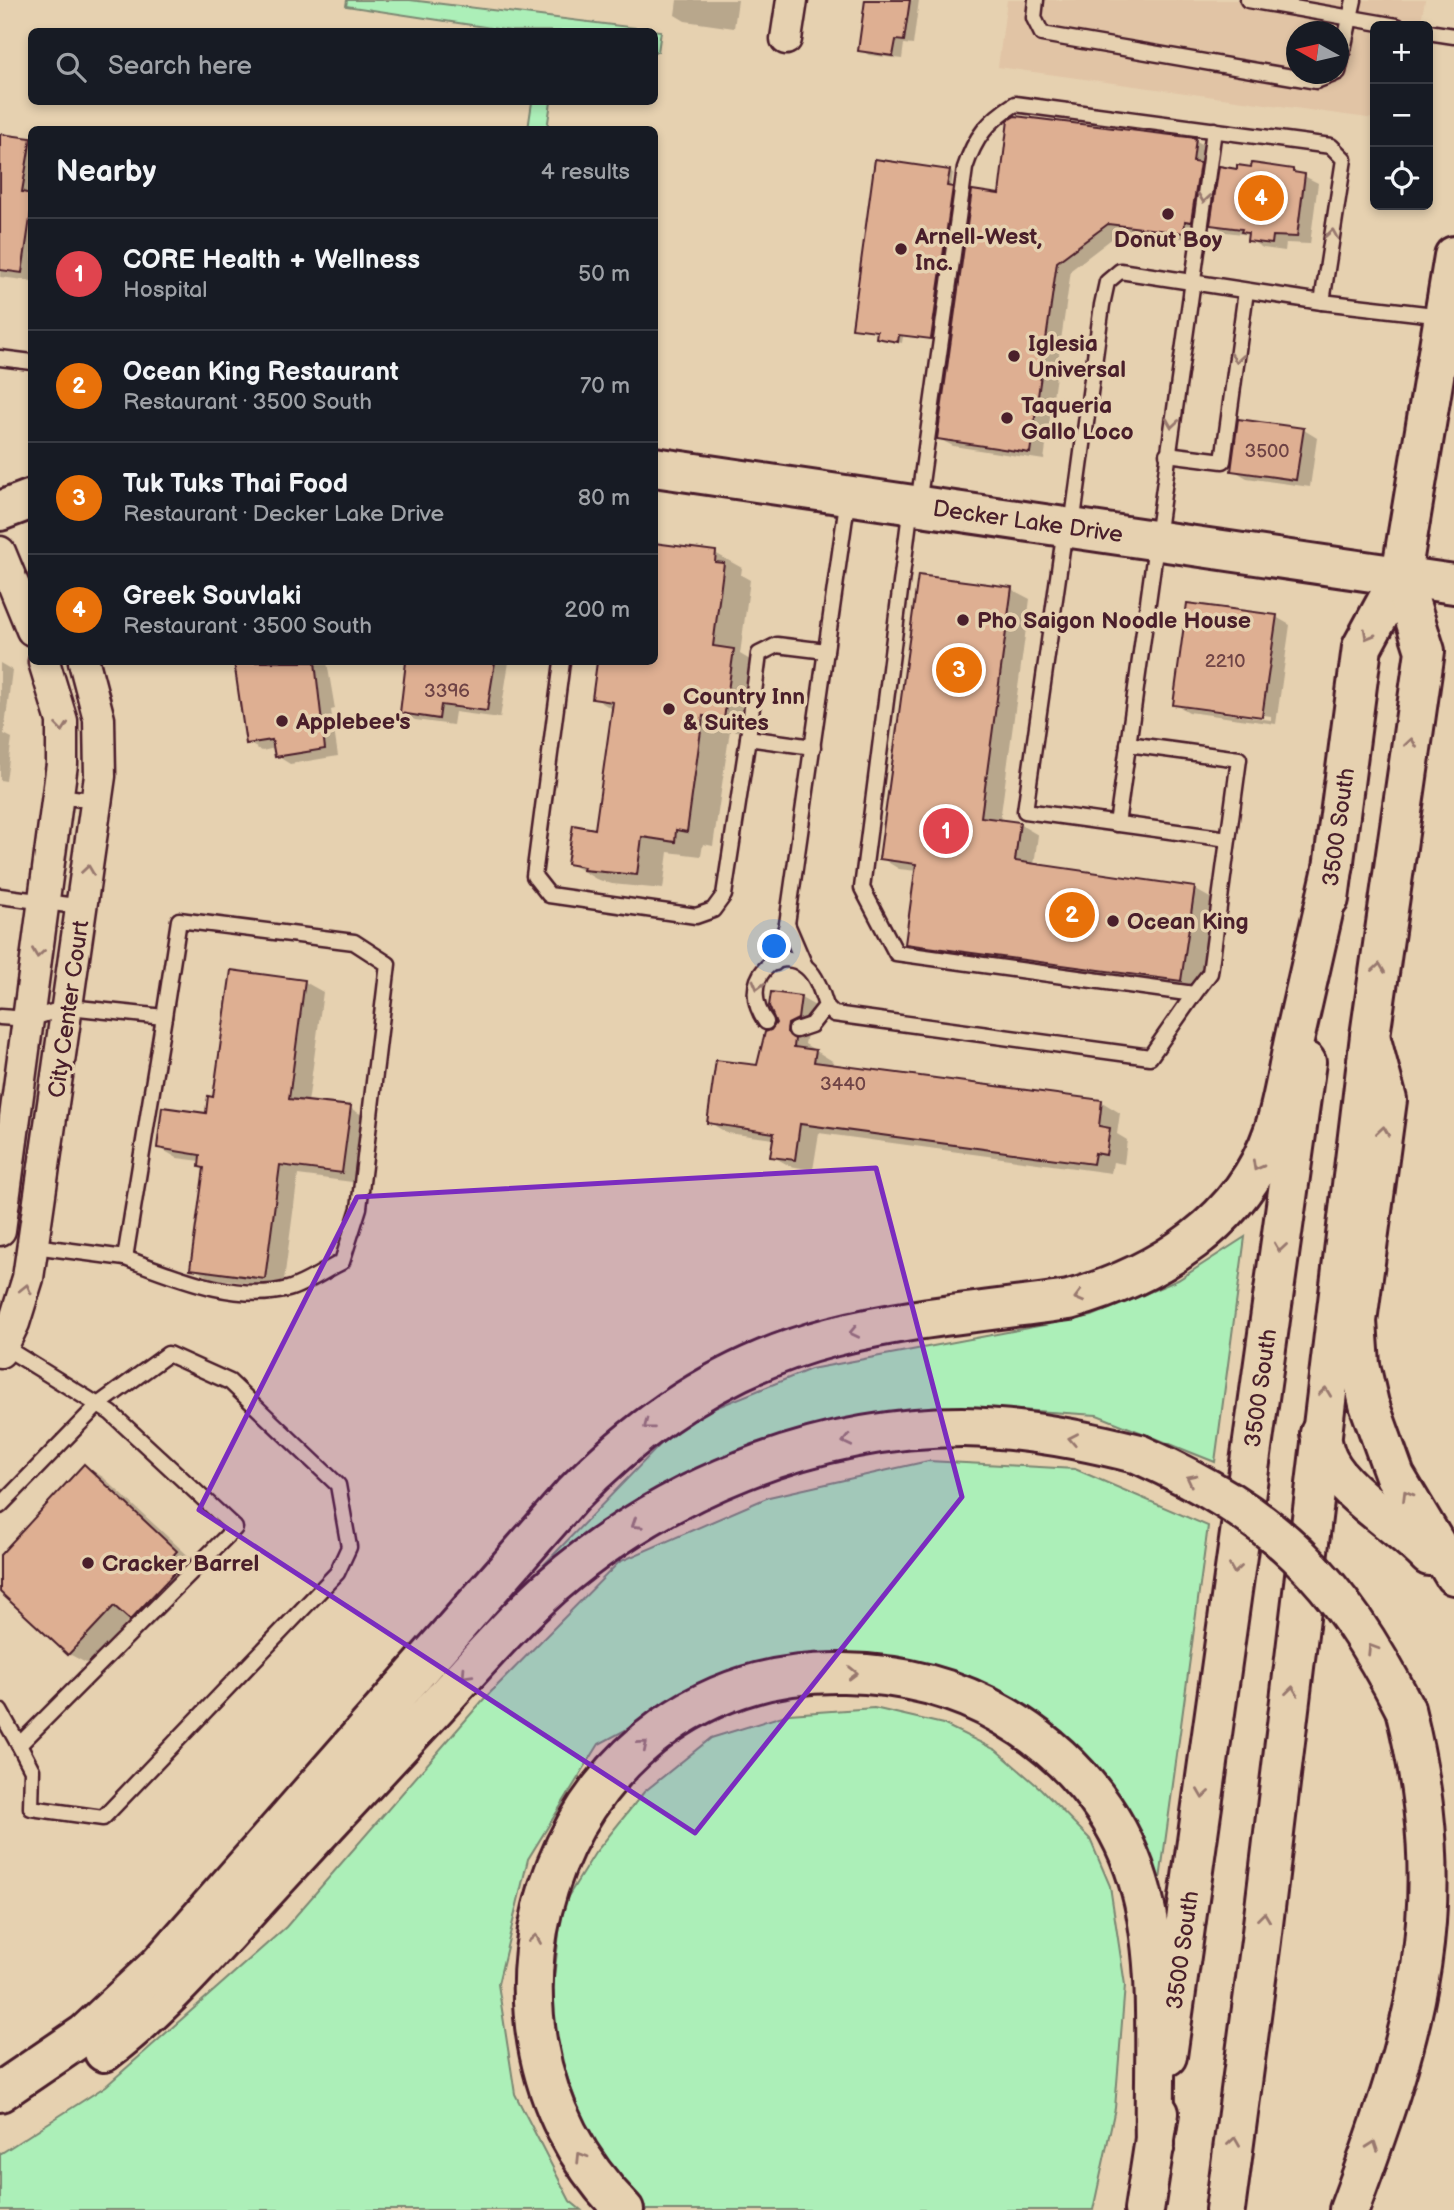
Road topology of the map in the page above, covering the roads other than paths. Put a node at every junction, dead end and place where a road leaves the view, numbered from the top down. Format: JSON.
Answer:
{"nodes":[{"id":1,"x":792,"y":0,"type":"edge"},
{"id":2,"x":1036,"y":0,"type":"edge"},
{"id":3,"x":1248,"y":0,"type":"edge"},
{"id":4,"x":1354,"y":0,"type":"edge"},
{"id":5,"x":1351,"y":18,"type":"junction"},
{"id":6,"x":1370,"y":21,"type":"edge"},
{"id":7,"x":1349,"y":25,"type":"edge"},
{"id":8,"x":1433,"y":33,"type":"edge"},
{"id":9,"x":1454,"y":36,"type":"edge"},
{"id":10,"x":786,"y":40,"type":"dead end"},
{"id":11,"x":1286,"y":76,"type":"edge"},
{"id":12,"x":1214,"y":130,"type":"junction"},
{"id":13,"x":1454,"y":256,"type":"edge"},
{"id":14,"x":1192,"y":283,"type":"junction"},
{"id":15,"x":1246,"y":290,"type":"junction"},
{"id":16,"x":1322,"y":302,"type":"junction"},
{"id":17,"x":1443,"y":316,"type":"junction"},
{"id":18,"x":0,"y":358,"type":"edge"},
{"id":19,"x":28,"y":362,"type":"edge"},
{"id":20,"x":1167,"y":454,"type":"junction"},
{"id":21,"x":658,"y":468,"type":"edge"},
{"id":22,"x":848,"y":495,"type":"junction"},
{"id":23,"x":915,"y":505,"type":"junction"},
{"id":24,"x":1068,"y":527,"type":"junction"},
{"id":25,"x":1155,"y":539,"type":"junction"},
{"id":26,"x":0,"y":552,"type":"edge"},
{"id":27,"x":1401,"y":575,"type":"junction"},
{"id":28,"x":1454,"y":584,"type":"edge"},
{"id":29,"x":28,"y":620,"type":"edge"},
{"id":30,"x":826,"y":651,"type":"junction"},
{"id":31,"x":45,"y":665,"type":"edge"},
{"id":32,"x":85,"y":665,"type":"edge"},
{"id":33,"x":562,"y":665,"type":"edge"},
{"id":34,"x":748,"y":738,"type":"junction"},
{"id":35,"x":1128,"y":744,"type":"junction"},
{"id":36,"x":813,"y":747,"type":"junction"},
{"id":37,"x":59,"y":796,"type":"junction"},
{"id":38,"x":97,"y":801,"type":"junction"},
{"id":39,"x":1117,"y":824,"type":"junction"},
{"id":40,"x":1228,"y":839,"type":"junction"},
{"id":41,"x":1334,"y":863,"type":"junction"},
{"id":42,"x":0,"y":896,"type":"edge"},
{"id":43,"x":45,"y":902,"type":"junction"},
{"id":44,"x":83,"y":907,"type":"junction"},
{"id":45,"x":787,"y":924,"type":"junction"},
{"id":46,"x":775,"y":963,"type":"junction"},
{"id":47,"x":805,"y":965,"type":"junction"},
{"id":48,"x":1194,"y":994,"type":"junction"},
{"id":49,"x":826,"y":1006,"type":"junction"},
{"id":50,"x":69,"y":1007,"type":"junction"},
{"id":51,"x":164,"y":1017,"type":"junction"},
{"id":52,"x":15,"y":1018,"type":"edge"},
{"id":53,"x":766,"y":1022,"type":"dead end"},
{"id":54,"x":796,"y":1030,"type":"dead end"},
{"id":55,"x":1370,"y":1036,"type":"junction"},
{"id":56,"x":0,"y":1230,"type":"edge"},
{"id":57,"x":34,"y":1246,"type":"junction"},
{"id":58,"x":125,"y":1258,"type":"junction"},
{"id":59,"x":1,"y":1347,"type":"edge"},
{"id":60,"x":98,"y":1405,"type":"junction"},
{"id":61,"x":1320,"y":1433,"type":"junction"},
{"id":62,"x":0,"y":1507,"type":"edge"},
{"id":63,"x":1454,"y":1575,"type":"edge"},
{"id":64,"x":1454,"y":1583,"type":"edge"},
{"id":65,"x":0,"y":1711,"type":"edge"},
{"id":66,"x":19,"y":1745,"type":"junction"},
{"id":67,"x":0,"y":2092,"type":"edge"},
{"id":68,"x":0,"y":2119,"type":"edge"},
{"id":69,"x":1154,"y":2145,"type":"junction"},
{"id":70,"x":624,"y":2210,"type":"edge"},
{"id":71,"x":1144,"y":2210,"type":"edge"},
{"id":72,"x":1225,"y":2210,"type":"edge"},
{"id":73,"x":1349,"y":2210,"type":"edge"}],
"edges":[{"from":1,"to":10,"type":"street"},
{"from":2,"to":11,"type":"lane"},
{"from":3,"to":5,"type":"lane"},
{"from":4,"to":5,"type":"lane"},
{"from":5,"to":6,"type":"lane"},
{"from":5,"to":7,"type":"lane"},
{"from":8,"to":9,"type":"lane"},
{"from":12,"to":14,"type":"lane","one_way":true},
{"from":16,"to":12,"type":"lane","one_way":true},
{"from":12,"to":23,"type":"lane"},
{"from":13,"to":17,"type":"main road","name":"3500 South"},
{"from":14,"to":15,"type":"lane"},
{"from":14,"to":20,"type":"lane","one_way":true},
{"from":14,"to":24,"type":"lane"},
{"from":15,"to":16,"type":"lane"},
{"from":15,"to":20,"type":"lane","one_way":true},
{"from":16,"to":17,"type":"lane"},
{"from":17,"to":27,"type":"main road","name":"3500 South"},
{"from":18,"to":19,"type":"lane"},
{"from":20,"to":25,"type":"lane"},
{"from":21,"to":22,"type":"main road","name":"Decker Lake Drive"},
{"from":22,"to":23,"type":"main road","name":"Decker Lake Drive"},
{"from":22,"to":30,"type":"lane"},
{"from":23,"to":24,"type":"main road","name":"Decker Lake Drive"},
{"from":23,"to":48,"type":"lane"},
{"from":24,"to":25,"type":"main road","name":"Decker Lake Drive"},
{"from":24,"to":39,"type":"lane"},
{"from":25,"to":27,"type":"main road","name":"Decker Lake Drive"},
{"from":25,"to":35,"type":"lane"},
{"from":26,"to":29,"type":"street"},
{"from":27,"to":28,"type":"main road","name":"Decker Lake Drive"},
{"from":27,"to":41,"type":"main road","name":"3500 South","one_way":true},
{"from":55,"to":27,"type":"main road","name":"3500 South","one_way":true},
{"from":30,"to":34,"type":"lane"},
{"from":30,"to":36,"type":"lane"},
{"from":31,"to":37,"type":"street","name":"City Center Court","one_way":true},
{"from":32,"to":38,"type":"street","name":"City Center Court"},
{"from":33,"to":34,"type":"lane"},
{"from":34,"to":36,"type":"lane"},
{"from":35,"to":39,"type":"lane"},
{"from":35,"to":40,"type":"lane"},
{"from":36,"to":45,"type":"lane"},
{"from":37,"to":38,"type":"lane"},
{"from":37,"to":43,"type":"street","name":"City Center Court"},
{"from":44,"to":38,"type":"street","name":"City Center Court","one_way":true},
{"from":39,"to":40,"type":"lane"},
{"from":40,"to":48,"type":"lane"},
{"from":41,"to":67,"type":"main road","one_way":true},
{"from":41,"to":69,"type":"main road","name":"3500 South","one_way":true},
{"from":42,"to":43,"type":"lane"},
{"from":43,"to":44,"type":"lane"},
{"from":43,"to":52,"type":"street","name":"City Center Court","one_way":true},
{"from":44,"to":50,"type":"street","name":"City Center Court"},
{"from":45,"to":46,"type":"lane"},
{"from":45,"to":47,"type":"lane"},
{"from":46,"to":47,"type":"lane"},
{"from":46,"to":53,"type":"lane","one_way":true},
{"from":47,"to":49,"type":"lane"},
{"from":48,"to":49,"type":"lane"},
{"from":49,"to":54,"type":"lane"},
{"from":50,"to":51,"type":"lane"},
{"from":50,"to":52,"type":"lane"},
{"from":50,"to":57,"type":"street","name":"City Center Court"},
{"from":51,"to":58,"type":"lane"},
{"from":51,"to":58,"type":"lane"},
{"from":52,"to":56,"type":"street","name":"City Center Court"},
{"from":61,"to":55,"type":"main road","name":"3500 South","one_way":true},
{"from":63,"to":55,"type":"main road","one_way":true},
{"from":57,"to":58,"type":"lane"},
{"from":59,"to":57,"type":"street","name":"City Center Court","one_way":true},
{"from":59,"to":60,"type":"lane"},
{"from":60,"to":62,"type":"lane"},
{"from":60,"to":66,"type":"lane"},
{"from":60,"to":66,"type":"lane"},
{"from":61,"to":64,"type":"main road"},
{"from":72,"to":61,"type":"main road","name":"3500 South","one_way":true},
{"from":65,"to":66,"type":"lane"},
{"from":73,"to":68,"type":"main road","one_way":true,"bridge":true},
{"from":70,"to":69,"type":"main road","one_way":true},
{"from":69,"to":71,"type":"main road","name":"3500 South"}]}
